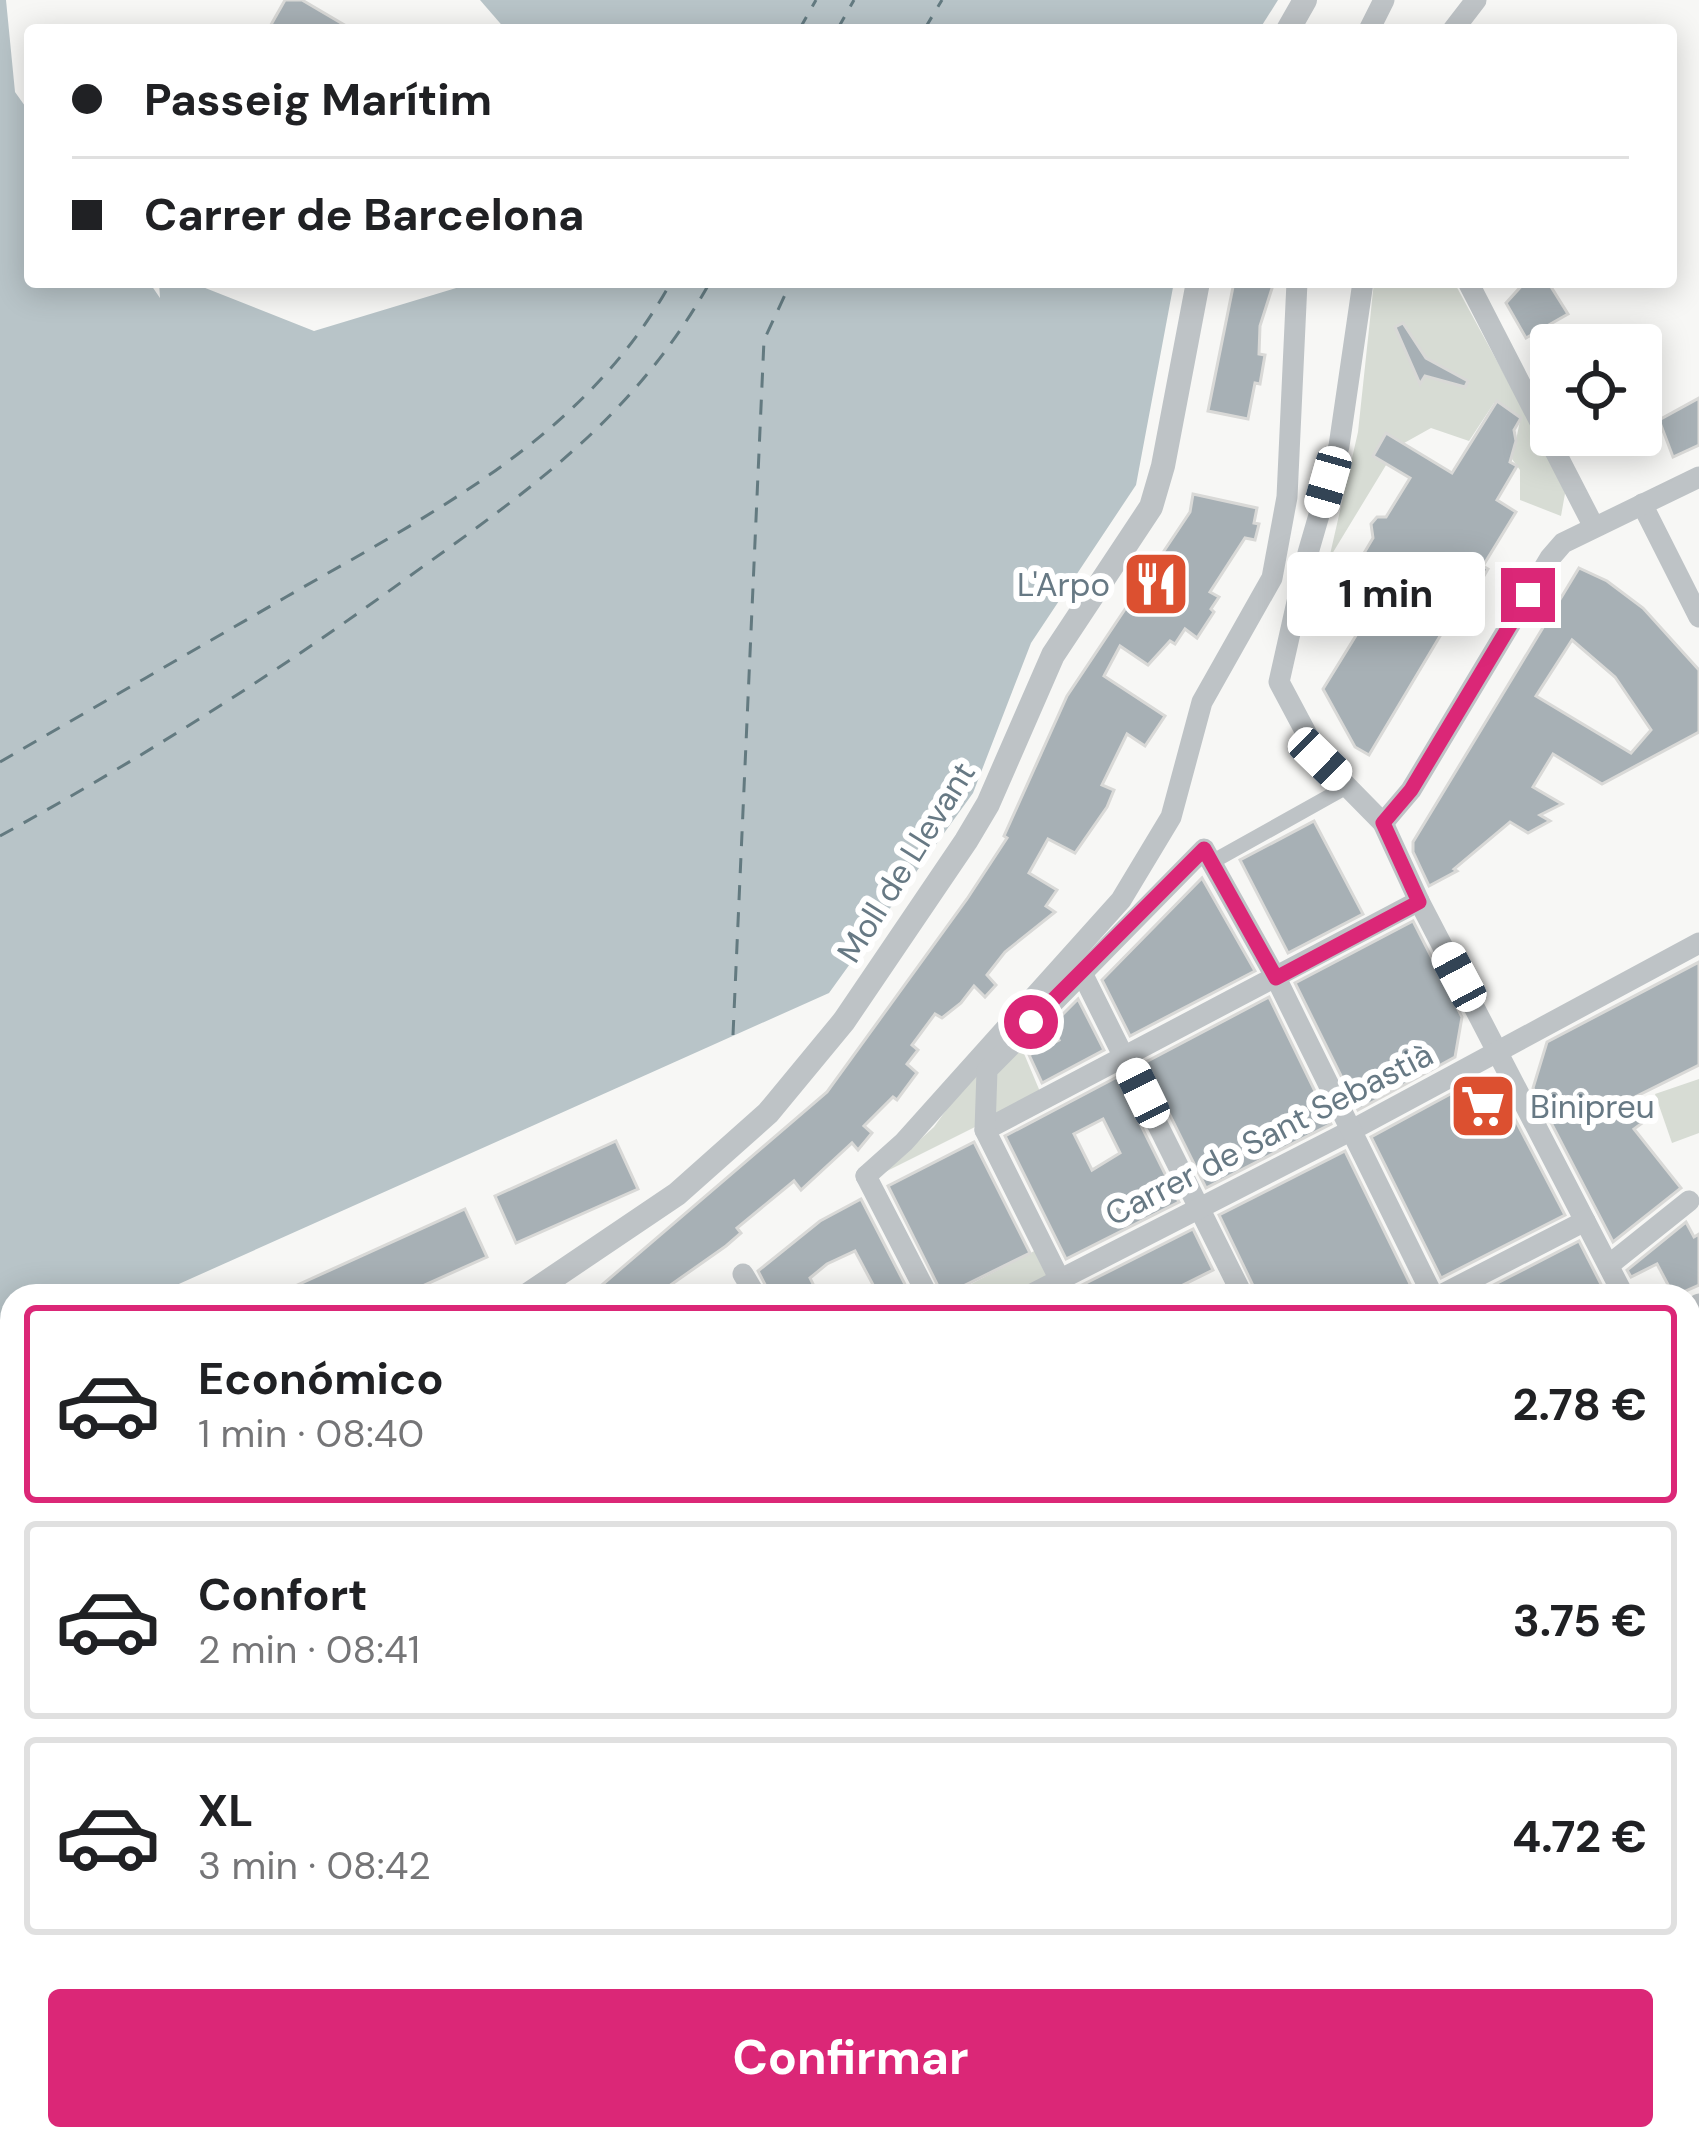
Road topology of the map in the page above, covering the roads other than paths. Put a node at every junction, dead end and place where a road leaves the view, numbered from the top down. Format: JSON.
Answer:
{"nodes":[{"id":1,"x":1197,"y":288,"type":"edge"},
{"id":2,"x":1297,"y":288,"type":"edge"},
{"id":3,"x":1362,"y":288,"type":"edge"},
{"id":4,"x":1471,"y":288,"type":"edge"},
{"id":5,"x":1699,"y":477,"type":"edge"},
{"id":6,"x":1642,"y":504,"type":"junction"},
{"id":7,"x":1594,"y":527,"type":"junction"},
{"id":8,"x":1699,"y":617,"type":"edge"},
{"id":9,"x":1348,"y":786,"type":"junction"},
{"id":10,"x":1383,"y":823,"type":"junction"},
{"id":11,"x":1208,"y":855,"type":"junction"},
{"id":12,"x":1419,"y":902,"type":"junction"},
{"id":13,"x":1699,"y":944,"type":"edge"},
{"id":14,"x":1082,"y":973,"type":"junction"},
{"id":15,"x":1276,"y":978,"type":"junction"},
{"id":16,"x":1498,"y":1052,"type":"junction"},
{"id":17,"x":1124,"y":1055,"type":"junction"},
{"id":18,"x":985,"y":1130,"type":"junction"},
{"id":19,"x":1352,"y":1130,"type":"junction"},
{"id":20,"x":1689,"y":1201,"type":"dead end"},
{"id":21,"x":1199,"y":1208,"type":"junction"},
{"id":22,"x":1586,"y":1221,"type":"junction"},
{"id":23,"x":1609,"y":1265,"type":"junction"},
{"id":24,"x":743,"y":1274,"type":"dead end"},
{"id":25,"x":544,"y":1284,"type":"edge"},
{"id":26,"x":749,"y":1284,"type":"edge"},
{"id":27,"x":921,"y":1284,"type":"edge"},
{"id":28,"x":1062,"y":1284,"type":"edge"},
{"id":29,"x":1071,"y":1284,"type":"edge"},
{"id":30,"x":1237,"y":1284,"type":"edge"},
{"id":31,"x":1430,"y":1284,"type":"edge"},
{"id":32,"x":1460,"y":1284,"type":"edge"},
{"id":33,"x":1618,"y":1284,"type":"edge"}],
"edges":[{"from":1,"to":25,"type":"street","name":"Moll de Llevant"},
{"from":2,"to":27,"type":"street"},
{"from":3,"to":9,"type":"street"},
{"from":4,"to":7,"type":"street"},
{"from":5,"to":6,"type":"street"},
{"from":6,"to":7,"type":"street"},
{"from":6,"to":8,"type":"street"},
{"from":7,"to":10,"type":"street"},
{"from":9,"to":10,"type":"street"},
{"from":9,"to":11,"type":"street"},
{"from":10,"to":12,"type":"street"},
{"from":11,"to":14,"type":"street"},
{"from":11,"to":15,"type":"street"},
{"from":12,"to":15,"type":"street"},
{"from":12,"to":16,"type":"street"},
{"from":13,"to":16,"type":"street","name":"Carrer de Sant Sebastià"},
{"from":14,"to":17,"type":"street"},
{"from":14,"to":18,"type":"street"},
{"from":15,"to":17,"type":"street"},
{"from":15,"to":19,"type":"street"},
{"from":16,"to":19,"type":"street","name":"Carrer de Sant Sebastià"},
{"from":16,"to":22,"type":"street"},
{"from":17,"to":18,"type":"street"},
{"from":17,"to":21,"type":"street"},
{"from":18,"to":28,"type":"street"},
{"from":19,"to":21,"type":"street","name":"Carrer de Sant Sebastià"},
{"from":19,"to":31,"type":"street"},
{"from":20,"to":23,"type":"street"},
{"from":21,"to":29,"type":"street","name":"Carrer de Sant Sebastià"},
{"from":21,"to":30,"type":"street"},
{"from":22,"to":23,"type":"street"},
{"from":22,"to":32,"type":"street"},
{"from":23,"to":33,"type":"street"},
{"from":24,"to":26,"type":"street"}]}
